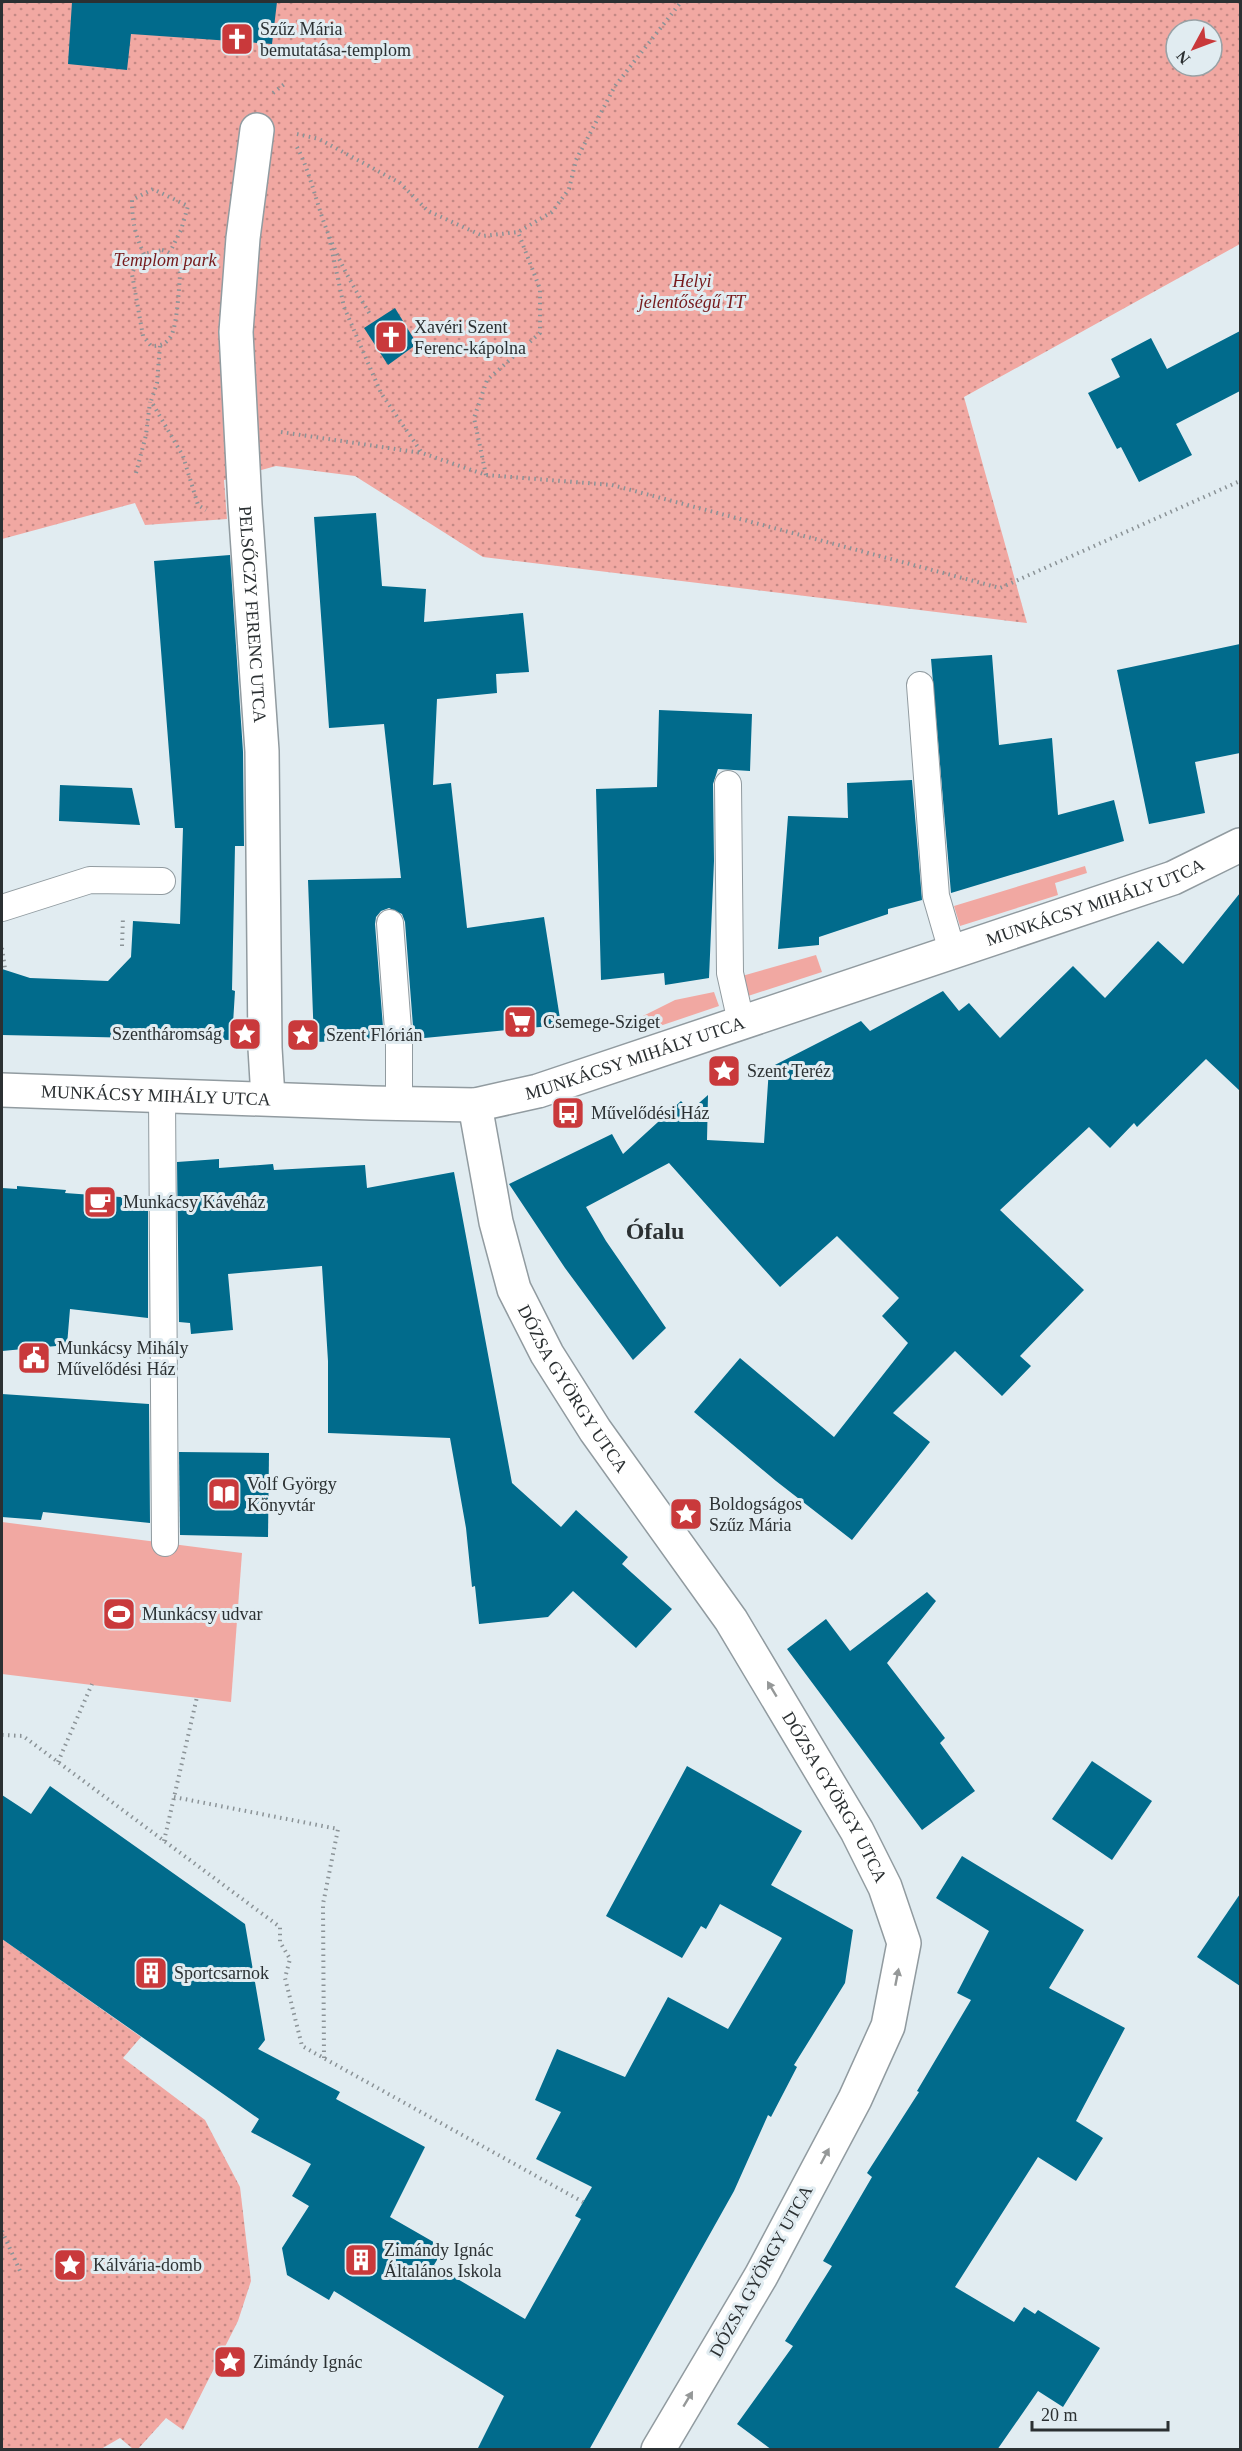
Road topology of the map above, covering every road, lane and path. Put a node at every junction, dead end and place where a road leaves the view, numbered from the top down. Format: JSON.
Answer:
{"nodes":[{"id":1,"x":681,"y":2,"type":"edge"},
{"id":2,"x":287,"y":82,"type":"dead end"},
{"id":3,"x":261,"y":115,"type":"joint"},
{"id":4,"x":518,"y":232,"type":"junction"},
{"id":5,"x":329,"y":237,"type":"junction"},
{"id":6,"x":170,"y":252,"type":"junction"},
{"id":7,"x":144,"y":254,"type":"junction"},
{"id":8,"x":371,"y":316,"type":"dead end"},
{"id":9,"x":160,"y":346,"type":"junction"},
{"id":10,"x":150,"y":401,"type":"junction"},
{"id":11,"x":242,"y":426,"type":"junction"},
{"id":12,"x":422,"y":453,"type":"junction"},
{"id":13,"x":136,"y":473,"type":"dead end"},
{"id":14,"x":486,"y":475,"type":"junction"},
{"id":15,"x":1240,"y":480,"type":"edge"},
{"id":16,"x":198,"y":505,"type":"dead end"},
{"id":17,"x":920,"y":685,"type":"dead end"},
{"id":18,"x":728,"y":784,"type":"dead end"},
{"id":19,"x":1240,"y":845,"type":"edge"},
{"id":20,"x":162,"y":881,"type":"dead end"},
{"id":21,"x":2,"y":908,"type":"edge"},
{"id":22,"x":123,"y":921,"type":"dead end"},
{"id":23,"x":390,"y":923,"type":"dead end"},
{"id":24,"x":123,"y":946,"type":"dead end"},
{"id":25,"x":2,"y":948,"type":"edge"},
{"id":26,"x":952,"y":951,"type":"junction"},
{"id":27,"x":5,"y":969,"type":"dead end"},
{"id":28,"x":741,"y":1022,"type":"junction"},
{"id":29,"x":2,"y":1090,"type":"edge"},
{"id":30,"x":162,"y":1096,"type":"junction"},
{"id":31,"x":268,"y":1098,"type":"junction"},
{"id":32,"x":399,"y":1104,"type":"junction"},
{"id":33,"x":475,"y":1105,"type":"junction"},
{"id":34,"x":165,"y":1543,"type":"dead end"},
{"id":35,"x":92,"y":1684,"type":"dead end"},
{"id":36,"x":197,"y":1697,"type":"dead end"},
{"id":37,"x":2,"y":1735,"type":"edge"},
{"id":38,"x":57,"y":1762,"type":"junction"},
{"id":39,"x":174,"y":1797,"type":"junction"},
{"id":40,"x":164,"y":1841,"type":"junction"},
{"id":41,"x":324,"y":2058,"type":"junction"},
{"id":42,"x":583,"y":2202,"type":"dead end"},
{"id":43,"x":2,"y":2231,"type":"edge"},
{"id":44,"x":20,"y":2271,"type":"dead end"},
{"id":45,"x":658,"y":2450,"type":"edge"}],
"edges":[{"from":1,"to":4,"type":"path"},
{"from":2,"to":3,"type":"path"},
{"from":3,"to":11,"type":"street","name":"PELSŐCZY FERENC UTCA"},
{"from":4,"to":5,"type":"path"},
{"from":4,"to":14,"type":"path"},
{"from":5,"to":8,"type":"path"},
{"from":5,"to":12,"type":"path"},
{"from":6,"to":7,"type":"path"},
{"from":6,"to":7,"type":"path"},
{"from":6,"to":9,"type":"path"},
{"from":7,"to":9,"type":"path"},
{"from":9,"to":10,"type":"path"},
{"from":10,"to":13,"type":"path"},
{"from":10,"to":16,"type":"path"},
{"from":11,"to":12,"type":"path"},
{"from":11,"to":31,"type":"street","name":"PELSŐCZY FERENC UTCA"},
{"from":12,"to":14,"type":"path"},
{"from":14,"to":15,"type":"path"},
{"from":17,"to":26,"type":"lane"},
{"from":18,"to":28,"type":"lane"},
{"from":19,"to":26,"type":"street","name":"MUNKÁCSY MIHÁLY UTCA"},
{"from":20,"to":21,"type":"lane"},
{"from":22,"to":24,"type":"path"},
{"from":23,"to":32,"type":"lane"},
{"from":25,"to":27,"type":"path"},
{"from":26,"to":28,"type":"street","name":"MUNKÁCSY MIHÁLY UTCA"},
{"from":28,"to":33,"type":"street","name":"MUNKÁCSY MIHÁLY UTCA"},
{"from":29,"to":30,"type":"street","name":"MUNKÁCSY MIHÁLY UTCA"},
{"from":30,"to":31,"type":"street","name":"MUNKÁCSY MIHÁLY UTCA"},
{"from":30,"to":34,"type":"lane"},
{"from":31,"to":32,"type":"street","name":"MUNKÁCSY MIHÁLY UTCA"},
{"from":32,"to":33,"type":"street","name":"MUNKÁCSY MIHÁLY UTCA"},
{"from":45,"to":33,"type":"street","name":"DÓZSA GYÖRGY UTCA","one_way":true},
{"from":35,"to":38,"type":"path"},
{"from":36,"to":39,"type":"path"},
{"from":37,"to":38,"type":"path"},
{"from":38,"to":40,"type":"path"},
{"from":39,"to":40,"type":"path"},
{"from":39,"to":41,"type":"path"},
{"from":40,"to":41,"type":"path"},
{"from":41,"to":42,"type":"path"},
{"from":43,"to":44,"type":"path"}]}
